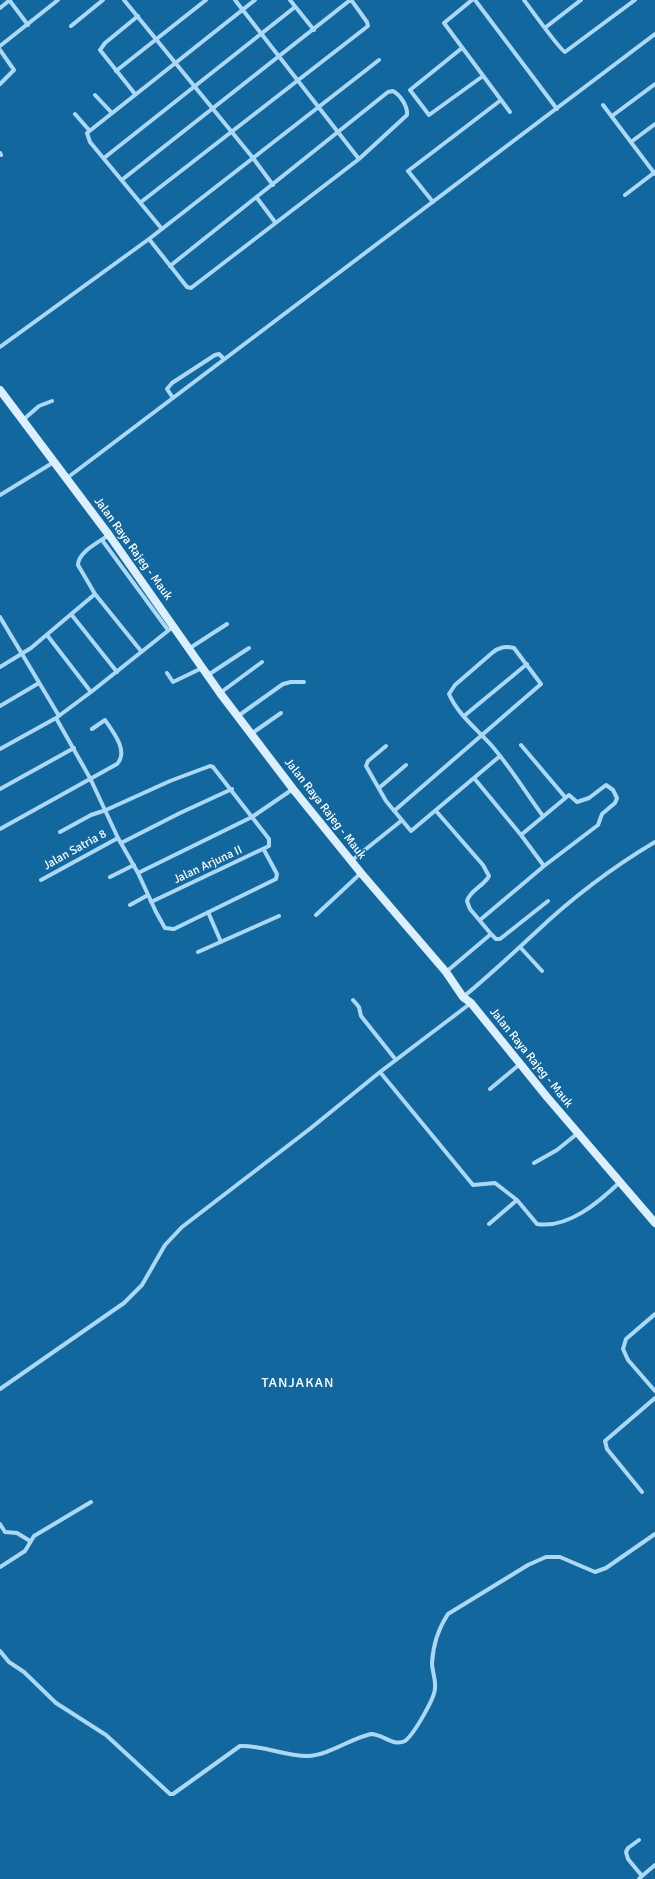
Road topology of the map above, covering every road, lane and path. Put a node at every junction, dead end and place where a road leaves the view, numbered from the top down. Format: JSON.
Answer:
{"nodes":[{"id":1,"x":10,"y":0,"type":"edge"},
{"id":2,"x":58,"y":0,"type":"edge"},
{"id":3,"x":103,"y":0,"type":"edge"},
{"id":4,"x":124,"y":0,"type":"edge"},
{"id":5,"x":206,"y":0,"type":"edge"},
{"id":6,"x":235,"y":0,"type":"edge"},
{"id":7,"x":255,"y":0,"type":"edge"},
{"id":8,"x":290,"y":0,"type":"edge"},
{"id":9,"x":474,"y":0,"type":"edge"},
{"id":10,"x":524,"y":0,"type":"edge"},
{"id":11,"x":581,"y":0,"type":"edge"},
{"id":12,"x":635,"y":0,"type":"edge"},
{"id":13,"x":296,"y":7,"type":"junction"},
{"id":14,"x":0,"y":8,"type":"edge"},
{"id":15,"x":243,"y":10,"type":"junction"},
{"id":16,"x":138,"y":16,"type":"junction"},
{"id":17,"x":28,"y":25,"type":"junction"},
{"id":18,"x":71,"y":26,"type":"dead end"},
{"id":19,"x":546,"y":27,"type":"junction"},
{"id":20,"x":314,"y":30,"type":"junction"},
{"id":21,"x":262,"y":34,"type":"junction"},
{"id":22,"x":655,"y":34,"type":"edge"},
{"id":23,"x":157,"y":40,"type":"junction"},
{"id":24,"x":0,"y":46,"type":"edge"},
{"id":25,"x":462,"y":48,"type":"junction"},
{"id":26,"x":0,"y":50,"type":"edge"},
{"id":27,"x":279,"y":57,"type":"junction"},
{"id":28,"x":380,"y":60,"type":"dead end"},
{"id":29,"x":176,"y":63,"type":"junction"},
{"id":30,"x":116,"y":71,"type":"junction"},
{"id":31,"x":483,"y":76,"type":"junction"},
{"id":32,"x":297,"y":80,"type":"junction"},
{"id":33,"x":0,"y":84,"type":"edge"},
{"id":34,"x":655,"y":84,"type":"edge"},
{"id":35,"x":194,"y":86,"type":"junction"},
{"id":36,"x":135,"y":94,"type":"junction"},
{"id":37,"x":95,"y":95,"type":"dead end"},
{"id":38,"x":501,"y":100,"type":"junction"},
{"id":39,"x":603,"y":105,"type":"dead end"},
{"id":40,"x":318,"y":107,"type":"junction"},
{"id":41,"x":213,"y":109,"type":"junction"},
{"id":42,"x":557,"y":109,"type":"junction"},
{"id":43,"x":111,"y":112,"type":"junction"},
{"id":44,"x":510,"y":112,"type":"dead end"},
{"id":45,"x":75,"y":114,"type":"dead end"},
{"id":46,"x":612,"y":116,"type":"junction"},
{"id":47,"x":655,"y":124,"type":"edge"},
{"id":48,"x":89,"y":130,"type":"junction"},
{"id":49,"x":231,"y":131,"type":"junction"},
{"id":50,"x":339,"y":133,"type":"junction"},
{"id":51,"x":631,"y":142,"type":"junction"},
{"id":52,"x":104,"y":158,"type":"junction"},
{"id":53,"x":253,"y":158,"type":"junction"},
{"id":54,"x":358,"y":158,"type":"junction"},
{"id":55,"x":655,"y":173,"type":"edge"},
{"id":56,"x":123,"y":179,"type":"junction"},
{"id":57,"x":273,"y":185,"type":"junction"},
{"id":58,"x":625,"y":196,"type":"dead end"},
{"id":59,"x":257,"y":198,"type":"junction"},
{"id":60,"x":140,"y":202,"type":"junction"},
{"id":61,"x":433,"y":202,"type":"junction"},
{"id":62,"x":275,"y":222,"type":"junction"},
{"id":63,"x":162,"y":229,"type":"junction"},
{"id":64,"x":149,"y":239,"type":"junction"},
{"id":65,"x":170,"y":266,"type":"junction"},
{"id":66,"x":0,"y":347,"type":"edge"},
{"id":67,"x":224,"y":359,"type":"junction"},
{"id":68,"x":0,"y":390,"type":"edge"},
{"id":69,"x":173,"y":398,"type":"junction"},
{"id":70,"x":52,"y":401,"type":"dead end"},
{"id":71,"x":22,"y":420,"type":"junction"},
{"id":72,"x":54,"y":461,"type":"junction"},
{"id":73,"x":67,"y":478,"type":"junction"},
{"id":74,"x":0,"y":495,"type":"edge"},
{"id":75,"x":109,"y":535,"type":"junction"},
{"id":76,"x":102,"y":540,"type":"junction"},
{"id":77,"x":95,"y":594,"type":"junction"},
{"id":78,"x":71,"y":614,"type":"junction"},
{"id":79,"x":0,"y":616,"type":"edge"},
{"id":80,"x":2,"y":624,"type":"edge"},
{"id":81,"x":227,"y":624,"type":"dead end"},
{"id":82,"x":171,"y":628,"type":"junction"},
{"id":83,"x":47,"y":635,"type":"junction"},
{"id":84,"x":190,"y":648,"type":"junction"},
{"id":85,"x":249,"y":648,"type":"dead end"},
{"id":86,"x":142,"y":651,"type":"junction"},
{"id":87,"x":21,"y":654,"type":"junction"},
{"id":88,"x":262,"y":662,"type":"dead end"},
{"id":89,"x":526,"y":664,"type":"junction"},
{"id":90,"x":0,"y":667,"type":"edge"},
{"id":91,"x":203,"y":668,"type":"junction"},
{"id":92,"x":117,"y":672,"type":"junction"},
{"id":93,"x":167,"y":673,"type":"dead end"},
{"id":94,"x":208,"y":675,"type":"junction"},
{"id":95,"x":304,"y":682,"type":"dead end"},
{"id":96,"x":39,"y":684,"type":"junction"},
{"id":97,"x":91,"y":692,"type":"junction"},
{"id":98,"x":220,"y":693,"type":"junction"},
{"id":99,"x":0,"y":706,"type":"edge"},
{"id":100,"x":281,"y":712,"type":"dead end"},
{"id":101,"x":238,"y":716,"type":"junction"},
{"id":102,"x":464,"y":716,"type":"junction"},
{"id":103,"x":57,"y":717,"type":"junction"},
{"id":104,"x":92,"y":729,"type":"dead end"},
{"id":105,"x":251,"y":734,"type":"junction"},
{"id":106,"x":481,"y":735,"type":"junction"},
{"id":107,"x":522,"y":745,"type":"dead end"},
{"id":108,"x":386,"y":746,"type":"dead end"},
{"id":109,"x":74,"y":748,"type":"junction"},
{"id":110,"x":0,"y":749,"type":"edge"},
{"id":111,"x":500,"y":756,"type":"junction"},
{"id":112,"x":406,"y":765,"type":"dead end"},
{"id":113,"x":90,"y":778,"type":"junction"},
{"id":114,"x":474,"y":778,"type":"junction"},
{"id":115,"x":378,"y":788,"type":"junction"},
{"id":116,"x":0,"y":789,"type":"edge"},
{"id":117,"x":232,"y":789,"type":"junction"},
{"id":118,"x":293,"y":789,"type":"junction"},
{"id":119,"x":565,"y":797,"type":"junction"},
{"id":120,"x":106,"y":810,"type":"junction"},
{"id":121,"x":394,"y":811,"type":"junction"},
{"id":122,"x":436,"y":811,"type":"junction"},
{"id":123,"x":543,"y":816,"type":"junction"},
{"id":124,"x":252,"y":817,"type":"junction"},
{"id":125,"x":401,"y":821,"type":"junction"},
{"id":126,"x":1,"y":827,"type":"edge"},
{"id":127,"x":60,"y":832,"type":"dead end"},
{"id":128,"x":521,"y":835,"type":"junction"},
{"id":129,"x":118,"y":838,"type":"junction"},
{"id":130,"x":655,"y":842,"type":"edge"},
{"id":131,"x":121,"y":843,"type":"junction"},
{"id":132,"x":264,"y":850,"type":"junction"},
{"id":133,"x":351,"y":861,"type":"junction"},
{"id":134,"x":134,"y":865,"type":"junction"},
{"id":135,"x":544,"y":866,"type":"junction"},
{"id":136,"x":138,"y":873,"type":"junction"},
{"id":137,"x":361,"y":873,"type":"junction"},
{"id":138,"x":110,"y":877,"type":"dead end"},
{"id":139,"x":41,"y":880,"type":"dead end"},
{"id":140,"x":148,"y":895,"type":"junction"},
{"id":141,"x":548,"y":901,"type":"dead end"},
{"id":142,"x":151,"y":902,"type":"junction"},
{"id":143,"x":130,"y":905,"type":"dead end"},
{"id":144,"x":208,"y":912,"type":"junction"},
{"id":145,"x":316,"y":915,"type":"dead end"},
{"id":146,"x":279,"y":916,"type":"dead end"},
{"id":147,"x":480,"y":920,"type":"junction"},
{"id":148,"x":492,"y":934,"type":"junction"},
{"id":149,"x":221,"y":942,"type":"junction"},
{"id":150,"x":520,"y":947,"type":"junction"},
{"id":151,"x":198,"y":952,"type":"dead end"},
{"id":152,"x":542,"y":971,"type":"dead end"},
{"id":153,"x":446,"y":972,"type":"junction"},
{"id":154,"x":463,"y":997,"type":"junction"},
{"id":155,"x":353,"y":1000,"type":"dead end"},
{"id":156,"x":471,"y":1003,"type":"junction"},
{"id":157,"x":396,"y":1060,"type":"junction"},
{"id":158,"x":520,"y":1064,"type":"junction"},
{"id":159,"x":380,"y":1072,"type":"junction"},
{"id":160,"x":490,"y":1089,"type":"dead end"},
{"id":161,"x":578,"y":1133,"type":"junction"},
{"id":162,"x":534,"y":1162,"type":"dead end"},
{"id":163,"x":620,"y":1182,"type":"junction"},
{"id":164,"x":517,"y":1200,"type":"junction"},
{"id":165,"x":655,"y":1223,"type":"edge"},
{"id":166,"x":490,"y":1224,"type":"dead end"},
{"id":167,"x":655,"y":1314,"type":"edge"},
{"id":168,"x":0,"y":1390,"type":"edge"},
{"id":169,"x":655,"y":1391,"type":"edge"},
{"id":170,"x":655,"y":1398,"type":"edge"},
{"id":171,"x":642,"y":1492,"type":"dead end"},
{"id":172,"x":91,"y":1502,"type":"dead end"},
{"id":173,"x":0,"y":1524,"type":"edge"},
{"id":174,"x":655,"y":1534,"type":"edge"},
{"id":175,"x":30,"y":1541,"type":"junction"},
{"id":176,"x":0,"y":1567,"type":"edge"},
{"id":177,"x":0,"y":1651,"type":"edge"},
{"id":178,"x":639,"y":1840,"type":"dead end"},
{"id":179,"x":655,"y":1865,"type":"edge"},
{"id":180,"x":641,"y":1878,"type":"edge"}],
"edges":[{"from":1,"to":14,"type":"street"},
{"from":1,"to":17,"type":"street"},
{"from":2,"to":17,"type":"street"},
{"from":3,"to":18,"type":"street"},
{"from":4,"to":16,"type":"street"},
{"from":5,"to":23,"type":"street"},
{"from":6,"to":15,"type":"street"},
{"from":7,"to":15,"type":"street"},
{"from":8,"to":13,"type":"street"},
{"from":9,"to":25,"type":"street"},
{"from":9,"to":42,"type":"street"},
{"from":10,"to":19,"type":"street"},
{"from":11,"to":19,"type":"street"},
{"from":12,"to":19,"type":"street"},
{"from":13,"to":20,"type":"street"},
{"from":13,"to":21,"type":"street"},
{"from":15,"to":21,"type":"street"},
{"from":15,"to":29,"type":"street"},
{"from":16,"to":23,"type":"street"},
{"from":16,"to":30,"type":"street"},
{"from":17,"to":24,"type":"street"},
{"from":20,"to":27,"type":"street"},
{"from":20,"to":32,"type":"street"},
{"from":21,"to":27,"type":"street"},
{"from":21,"to":35,"type":"street"},
{"from":22,"to":42,"type":"street"},
{"from":23,"to":29,"type":"street"},
{"from":23,"to":30,"type":"street"},
{"from":25,"to":31,"type":"street"},
{"from":25,"to":31,"type":"street"},
{"from":26,"to":33,"type":"street"},
{"from":27,"to":32,"type":"street"},
{"from":27,"to":41,"type":"street"},
{"from":28,"to":40,"type":"street"},
{"from":29,"to":35,"type":"street"},
{"from":29,"to":36,"type":"street"},
{"from":30,"to":36,"type":"street"},
{"from":31,"to":38,"type":"street"},
{"from":32,"to":40,"type":"street"},
{"from":32,"to":49,"type":"street"},
{"from":34,"to":46,"type":"street"},
{"from":35,"to":41,"type":"street"},
{"from":35,"to":52,"type":"street"},
{"from":36,"to":43,"type":"street"},
{"from":37,"to":43,"type":"street"},
{"from":38,"to":44,"type":"street"},
{"from":38,"to":61,"type":"street"},
{"from":39,"to":46,"type":"street"},
{"from":40,"to":50,"type":"street"},
{"from":40,"to":53,"type":"street"},
{"from":41,"to":49,"type":"street"},
{"from":41,"to":56,"type":"street"},
{"from":42,"to":61,"type":"street"},
{"from":43,"to":48,"type":"street"},
{"from":45,"to":48,"type":"street"},
{"from":46,"to":51,"type":"street"},
{"from":47,"to":51,"type":"street"},
{"from":48,"to":52,"type":"street"},
{"from":49,"to":53,"type":"street"},
{"from":49,"to":60,"type":"street"},
{"from":50,"to":54,"type":"street"},
{"from":50,"to":54,"type":"street"},
{"from":50,"to":57,"type":"street"},
{"from":51,"to":55,"type":"street"},
{"from":52,"to":56,"type":"street"},
{"from":53,"to":57,"type":"street"},
{"from":53,"to":63,"type":"street"},
{"from":54,"to":62,"type":"street"},
{"from":55,"to":58,"type":"street"},
{"from":56,"to":60,"type":"street"},
{"from":57,"to":59,"type":"street"},
{"from":59,"to":62,"type":"street"},
{"from":59,"to":65,"type":"street"},
{"from":60,"to":63,"type":"street"},
{"from":61,"to":67,"type":"street"},
{"from":62,"to":65,"type":"street"},
{"from":63,"to":64,"type":"street"},
{"from":64,"to":65,"type":"street"},
{"from":64,"to":66,"type":"street"},
{"from":67,"to":69,"type":"street"},
{"from":67,"to":69,"type":"street"},
{"from":68,"to":71,"type":"main road","name":"Jalan Raya Rajeg - Mauk"},
{"from":69,"to":73,"type":"street"},
{"from":70,"to":71,"type":"street"},
{"from":71,"to":72,"type":"main road","name":"Jalan Raya Rajeg - Mauk"},
{"from":72,"to":73,"type":"main road","name":"Jalan Raya Rajeg - Mauk"},
{"from":72,"to":74,"type":"street"},
{"from":73,"to":75,"type":"main road","name":"Jalan Raya Rajeg - Mauk"},
{"from":75,"to":76,"type":"street"},
{"from":75,"to":82,"type":"main road","name":"Jalan Raya Rajeg - Mauk"},
{"from":76,"to":77,"type":"street"},
{"from":76,"to":82,"type":"street"},
{"from":77,"to":78,"type":"street"},
{"from":77,"to":86,"type":"street"},
{"from":78,"to":83,"type":"street"},
{"from":78,"to":92,"type":"street"},
{"from":79,"to":80,"type":"street"},
{"from":80,"to":87,"type":"street"},
{"from":81,"to":84,"type":"street"},
{"from":82,"to":84,"type":"main road","name":"Jalan Raya Rajeg - Mauk"},
{"from":82,"to":86,"type":"street"},
{"from":83,"to":87,"type":"street"},
{"from":83,"to":97,"type":"street"},
{"from":84,"to":91,"type":"main road","name":"Jalan Raya Rajeg - Mauk"},
{"from":85,"to":94,"type":"street"},
{"from":86,"to":92,"type":"street"},
{"from":87,"to":90,"type":"street"},
{"from":87,"to":96,"type":"street"},
{"from":88,"to":98,"type":"street"},
{"from":89,"to":102,"type":"street"},
{"from":89,"to":102,"type":"street"},
{"from":89,"to":106,"type":"street"},
{"from":91,"to":93,"type":"street"},
{"from":91,"to":94,"type":"main road","name":"Jalan Raya Rajeg - Mauk"},
{"from":92,"to":97,"type":"street"},
{"from":94,"to":98,"type":"main road","name":"Jalan Raya Rajeg - Mauk"},
{"from":95,"to":101,"type":"street"},
{"from":96,"to":99,"type":"street"},
{"from":96,"to":103,"type":"street"},
{"from":97,"to":103,"type":"street"},
{"from":98,"to":101,"type":"main road","name":"Jalan Raya Rajeg - Mauk"},
{"from":100,"to":105,"type":"street"},
{"from":101,"to":105,"type":"main road","name":"Jalan Raya Rajeg - Mauk"},
{"from":102,"to":106,"type":"street"},
{"from":103,"to":109,"type":"street"},
{"from":103,"to":110,"type":"street"},
{"from":104,"to":113,"type":"street"},
{"from":105,"to":118,"type":"main road","name":"Jalan Raya Rajeg - Mauk"},
{"from":106,"to":111,"type":"street"},
{"from":106,"to":121,"type":"street"},
{"from":107,"to":119,"type":"street"},
{"from":108,"to":115,"type":"street"},
{"from":109,"to":113,"type":"street"},
{"from":109,"to":116,"type":"street"},
{"from":111,"to":114,"type":"street"},
{"from":111,"to":123,"type":"street"},
{"from":112,"to":115,"type":"street"},
{"from":113,"to":120,"type":"street"},
{"from":113,"to":126,"type":"street"},
{"from":114,"to":122,"type":"street"},
{"from":114,"to":128,"type":"street"},
{"from":115,"to":121,"type":"street"},
{"from":117,"to":120,"type":"street"},
{"from":117,"to":124,"type":"street"},
{"from":117,"to":131,"type":"street"},
{"from":118,"to":124,"type":"street"},
{"from":118,"to":133,"type":"main road","name":"Jalan Raya Rajeg - Mauk"},
{"from":119,"to":123,"type":"street"},
{"from":119,"to":135,"type":"street"},
{"from":120,"to":127,"type":"street"},
{"from":120,"to":129,"type":"street"},
{"from":121,"to":125,"type":"street"},
{"from":122,"to":125,"type":"street"},
{"from":122,"to":147,"type":"street"},
{"from":123,"to":128,"type":"street"},
{"from":124,"to":132,"type":"street","name":"Jalan Arjuna II"},
{"from":124,"to":136,"type":"street"},
{"from":125,"to":133,"type":"street"},
{"from":128,"to":135,"type":"street"},
{"from":129,"to":131,"type":"street"},
{"from":129,"to":139,"type":"street","name":"Jalan Satria 8"},
{"from":130,"to":150,"type":"street"},
{"from":131,"to":134,"type":"street"},
{"from":132,"to":142,"type":"street","name":"Jalan Arjuna II"},
{"from":132,"to":144,"type":"street"},
{"from":133,"to":137,"type":"main road","name":"Jalan Raya Rajeg - Mauk"},
{"from":134,"to":136,"type":"street"},
{"from":134,"to":138,"type":"street"},
{"from":135,"to":147,"type":"street"},
{"from":136,"to":140,"type":"street"},
{"from":137,"to":145,"type":"street"},
{"from":137,"to":153,"type":"main road","name":"Jalan Raya Rajeg - Mauk"},
{"from":140,"to":142,"type":"street"},
{"from":140,"to":143,"type":"street"},
{"from":141,"to":148,"type":"street"},
{"from":142,"to":144,"type":"street"},
{"from":144,"to":149,"type":"street"},
{"from":146,"to":149,"type":"street"},
{"from":147,"to":148,"type":"street"},
{"from":148,"to":153,"type":"street"},
{"from":149,"to":151,"type":"street"},
{"from":150,"to":152,"type":"street"},
{"from":150,"to":154,"type":"street"},
{"from":153,"to":154,"type":"main road","name":"Jalan Raya Rajeg - Mauk"},
{"from":154,"to":156,"type":"main road","name":"Jalan Raya Rajeg - Mauk"},
{"from":155,"to":157,"type":"street"},
{"from":156,"to":157,"type":"street"},
{"from":156,"to":158,"type":"main road","name":"Jalan Raya Rajeg - Mauk"},
{"from":157,"to":159,"type":"street"},
{"from":158,"to":160,"type":"street"},
{"from":158,"to":161,"type":"main road","name":"Jalan Raya Rajeg - Mauk"},
{"from":159,"to":164,"type":"street"},
{"from":159,"to":168,"type":"street"},
{"from":161,"to":162,"type":"street"},
{"from":161,"to":163,"type":"main road","name":"Jalan Raya Rajeg - Mauk"},
{"from":163,"to":164,"type":"street"},
{"from":163,"to":165,"type":"main road","name":"Jalan Raya Rajeg - Mauk"},
{"from":164,"to":166,"type":"street"},
{"from":167,"to":169,"type":"street"},
{"from":170,"to":171,"type":"street"},
{"from":172,"to":175,"type":"street"},
{"from":173,"to":175,"type":"street"},
{"from":174,"to":177,"type":"street"},
{"from":175,"to":176,"type":"street"},
{"from":178,"to":180,"type":"street"},
{"from":179,"to":180,"type":"street"}]}
